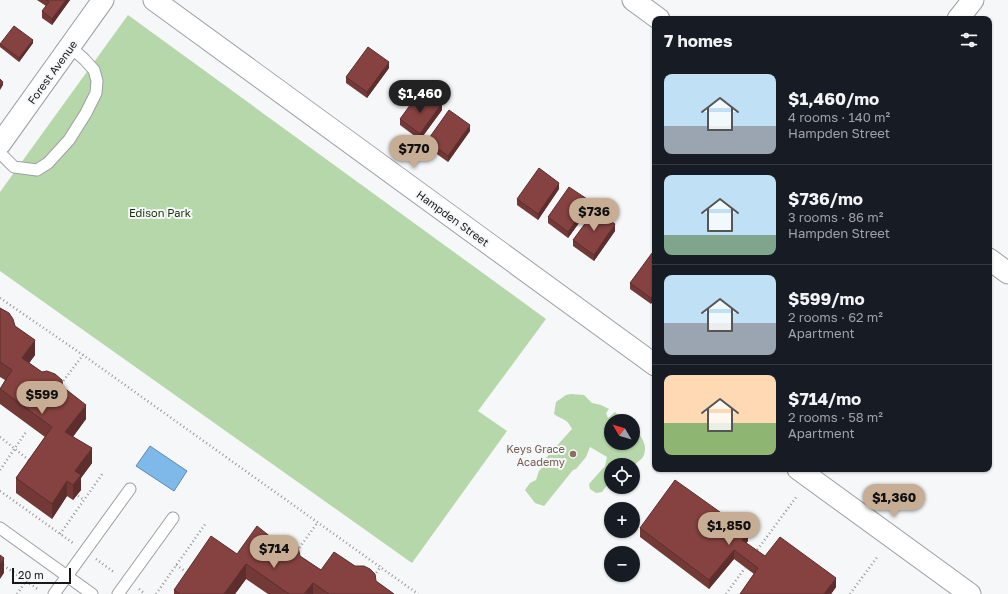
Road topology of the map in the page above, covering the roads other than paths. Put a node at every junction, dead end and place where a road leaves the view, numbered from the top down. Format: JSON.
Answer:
{"nodes":[{"id":1,"x":103,"y":0,"type":"edge"},
{"id":2,"x":154,"y":0,"type":"edge"},
{"id":3,"x":633,"y":0,"type":"edge"},
{"id":4,"x":972,"y":0,"type":"edge"},
{"id":5,"x":655,"y":16,"type":"edge"},
{"id":6,"x":960,"y":16,"type":"edge"},
{"id":7,"x":70,"y":46,"type":"junction"},
{"id":8,"x":0,"y":144,"type":"edge"},
{"id":9,"x":0,"y":153,"type":"edge"},
{"id":10,"x":992,"y":261,"type":"edge"},
{"id":11,"x":1008,"y":273,"type":"edge"},
{"id":12,"x":652,"y":363,"type":"edge"},
{"id":13,"x":802,"y":472,"type":"edge"},
{"id":14,"x":130,"y":489,"type":"dead end"},
{"id":15,"x":173,"y":518,"type":"dead end"},
{"id":16,"x":0,"y":528,"type":"edge"},
{"id":17,"x":68,"y":576,"type":"junction"},
{"id":18,"x":54,"y":594,"type":"edge"},
{"id":19,"x":92,"y":594,"type":"edge"},
{"id":20,"x":118,"y":594,"type":"edge"},
{"id":21,"x":970,"y":594,"type":"edge"}],
"edges":[{"from":1,"to":7,"type":"street","name":"Forest Avenue"},
{"from":2,"to":12,"type":"street","name":"Hampden Street"},
{"from":3,"to":5,"type":"street"},
{"from":4,"to":6,"type":"street"},
{"from":7,"to":8,"type":"street","name":"Forest Avenue"},
{"from":7,"to":9,"type":"lane"},
{"from":10,"to":11,"type":"street"},
{"from":13,"to":21,"type":"street"},
{"from":14,"to":17,"type":"lane"},
{"from":15,"to":20,"type":"lane"},
{"from":16,"to":17,"type":"lane"},
{"from":17,"to":18,"type":"lane"},
{"from":17,"to":19,"type":"lane"}]}
